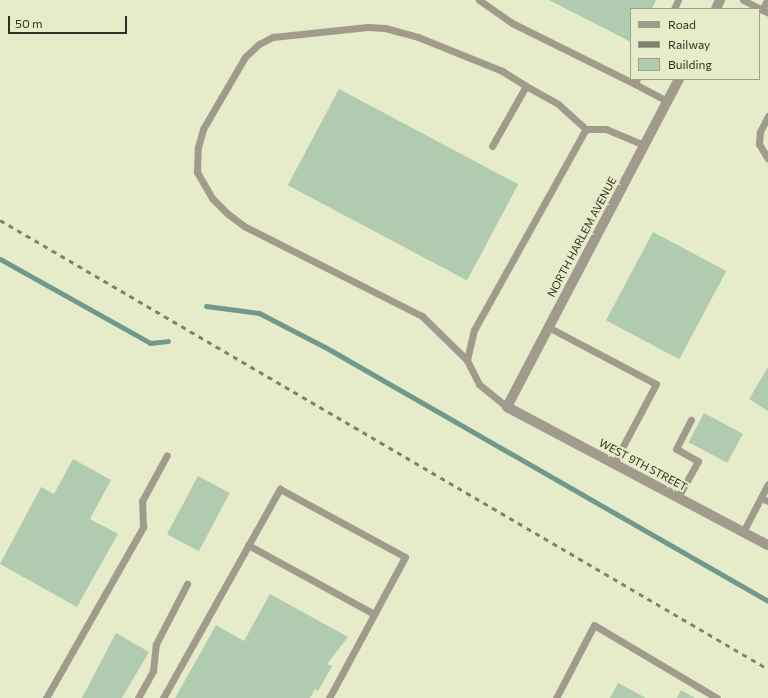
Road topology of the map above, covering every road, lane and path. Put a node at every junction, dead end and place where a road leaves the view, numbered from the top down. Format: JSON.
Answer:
{"nodes":[{"id":1,"x":479,"y":0,"type":"edge"},
{"id":2,"x":744,"y":0,"type":"edge"},
{"id":3,"x":767,"y":0,"type":"edge"},
{"id":4,"x":758,"y":8,"type":"edge"},
{"id":5,"x":765,"y":12,"type":"edge"},
{"id":6,"x":630,"y":79,"type":"edge"},
{"id":7,"x":678,"y":80,"type":"edge"},
{"id":8,"x":636,"y":82,"type":"edge"},
{"id":9,"x":526,"y":86,"type":"junction"},
{"id":10,"x":668,"y":101,"type":"junction"},
{"id":11,"x":768,"y":116,"type":"edge"},
{"id":12,"x":586,"y":129,"type":"junction"},
{"id":13,"x":644,"y":144,"type":"junction"},
{"id":14,"x":492,"y":146,"type":"dead end"},
{"id":15,"x":768,"y":159,"type":"edge"},
{"id":16,"x":548,"y":327,"type":"junction"},
{"id":17,"x":467,"y":360,"type":"junction"},
{"id":18,"x":507,"y":407,"type":"junction"},
{"id":19,"x":691,"y":420,"type":"dead end"},
{"id":20,"x":167,"y":455,"type":"dead end"},
{"id":21,"x":614,"y":463,"type":"junction"},
{"id":22,"x":768,"y":484,"type":"edge"},
{"id":23,"x":678,"y":497,"type":"junction"},
{"id":24,"x":761,"y":498,"type":"junction"},
{"id":25,"x":768,"y":501,"type":"edge"},
{"id":26,"x":743,"y":532,"type":"junction"},
{"id":27,"x":248,"y":545,"type":"junction"},
{"id":28,"x":768,"y":545,"type":"edge"},
{"id":29,"x":187,"y":584,"type":"dead end"},
{"id":30,"x":374,"y":614,"type":"junction"},
{"id":31,"x":46,"y":698,"type":"edge"},
{"id":32,"x":138,"y":698,"type":"edge"},
{"id":33,"x":163,"y":698,"type":"edge"},
{"id":34,"x":329,"y":698,"type":"edge"},
{"id":35,"x":556,"y":698,"type":"edge"},
{"id":36,"x":717,"y":698,"type":"edge"}],
"edges":[{"from":1,"to":6,"type":"lane"},
{"from":2,"to":4,"type":"lane"},
{"from":3,"to":5,"type":"lane"},
{"from":7,"to":10,"type":"street","name":"NORTH HARLEM AVENUE"},
{"from":8,"to":10,"type":"lane"},
{"from":9,"to":12,"type":"lane"},
{"from":9,"to":14,"type":"lane"},
{"from":9,"to":17,"type":"lane"},
{"from":10,"to":13,"type":"street","name":"NORTH HARLEM AVENUE"},
{"from":11,"to":15,"type":"lane"},
{"from":12,"to":13,"type":"lane"},
{"from":12,"to":17,"type":"lane"},
{"from":13,"to":16,"type":"street","name":"NORTH HARLEM AVENUE"},
{"from":16,"to":18,"type":"street","name":"NORTH HARLEM AVENUE"},
{"from":16,"to":21,"type":"lane"},
{"from":17,"to":18,"type":"lane"},
{"from":18,"to":21,"type":"street","name":"WEST 9TH STREET"},
{"from":19,"to":23,"type":"lane"},
{"from":20,"to":31,"type":"lane"},
{"from":21,"to":23,"type":"street","name":"WEST 9TH STREET"},
{"from":22,"to":24,"type":"lane"},
{"from":23,"to":26,"type":"street","name":"WEST 9TH STREET"},
{"from":24,"to":25,"type":"lane"},
{"from":24,"to":26,"type":"lane"},
{"from":26,"to":28,"type":"street","name":"WEST 9TH STREET"},
{"from":27,"to":30,"type":"lane"},
{"from":27,"to":30,"type":"lane"},
{"from":27,"to":33,"type":"lane"},
{"from":29,"to":32,"type":"lane"},
{"from":30,"to":34,"type":"lane"},
{"from":35,"to":36,"type":"lane"}]}
